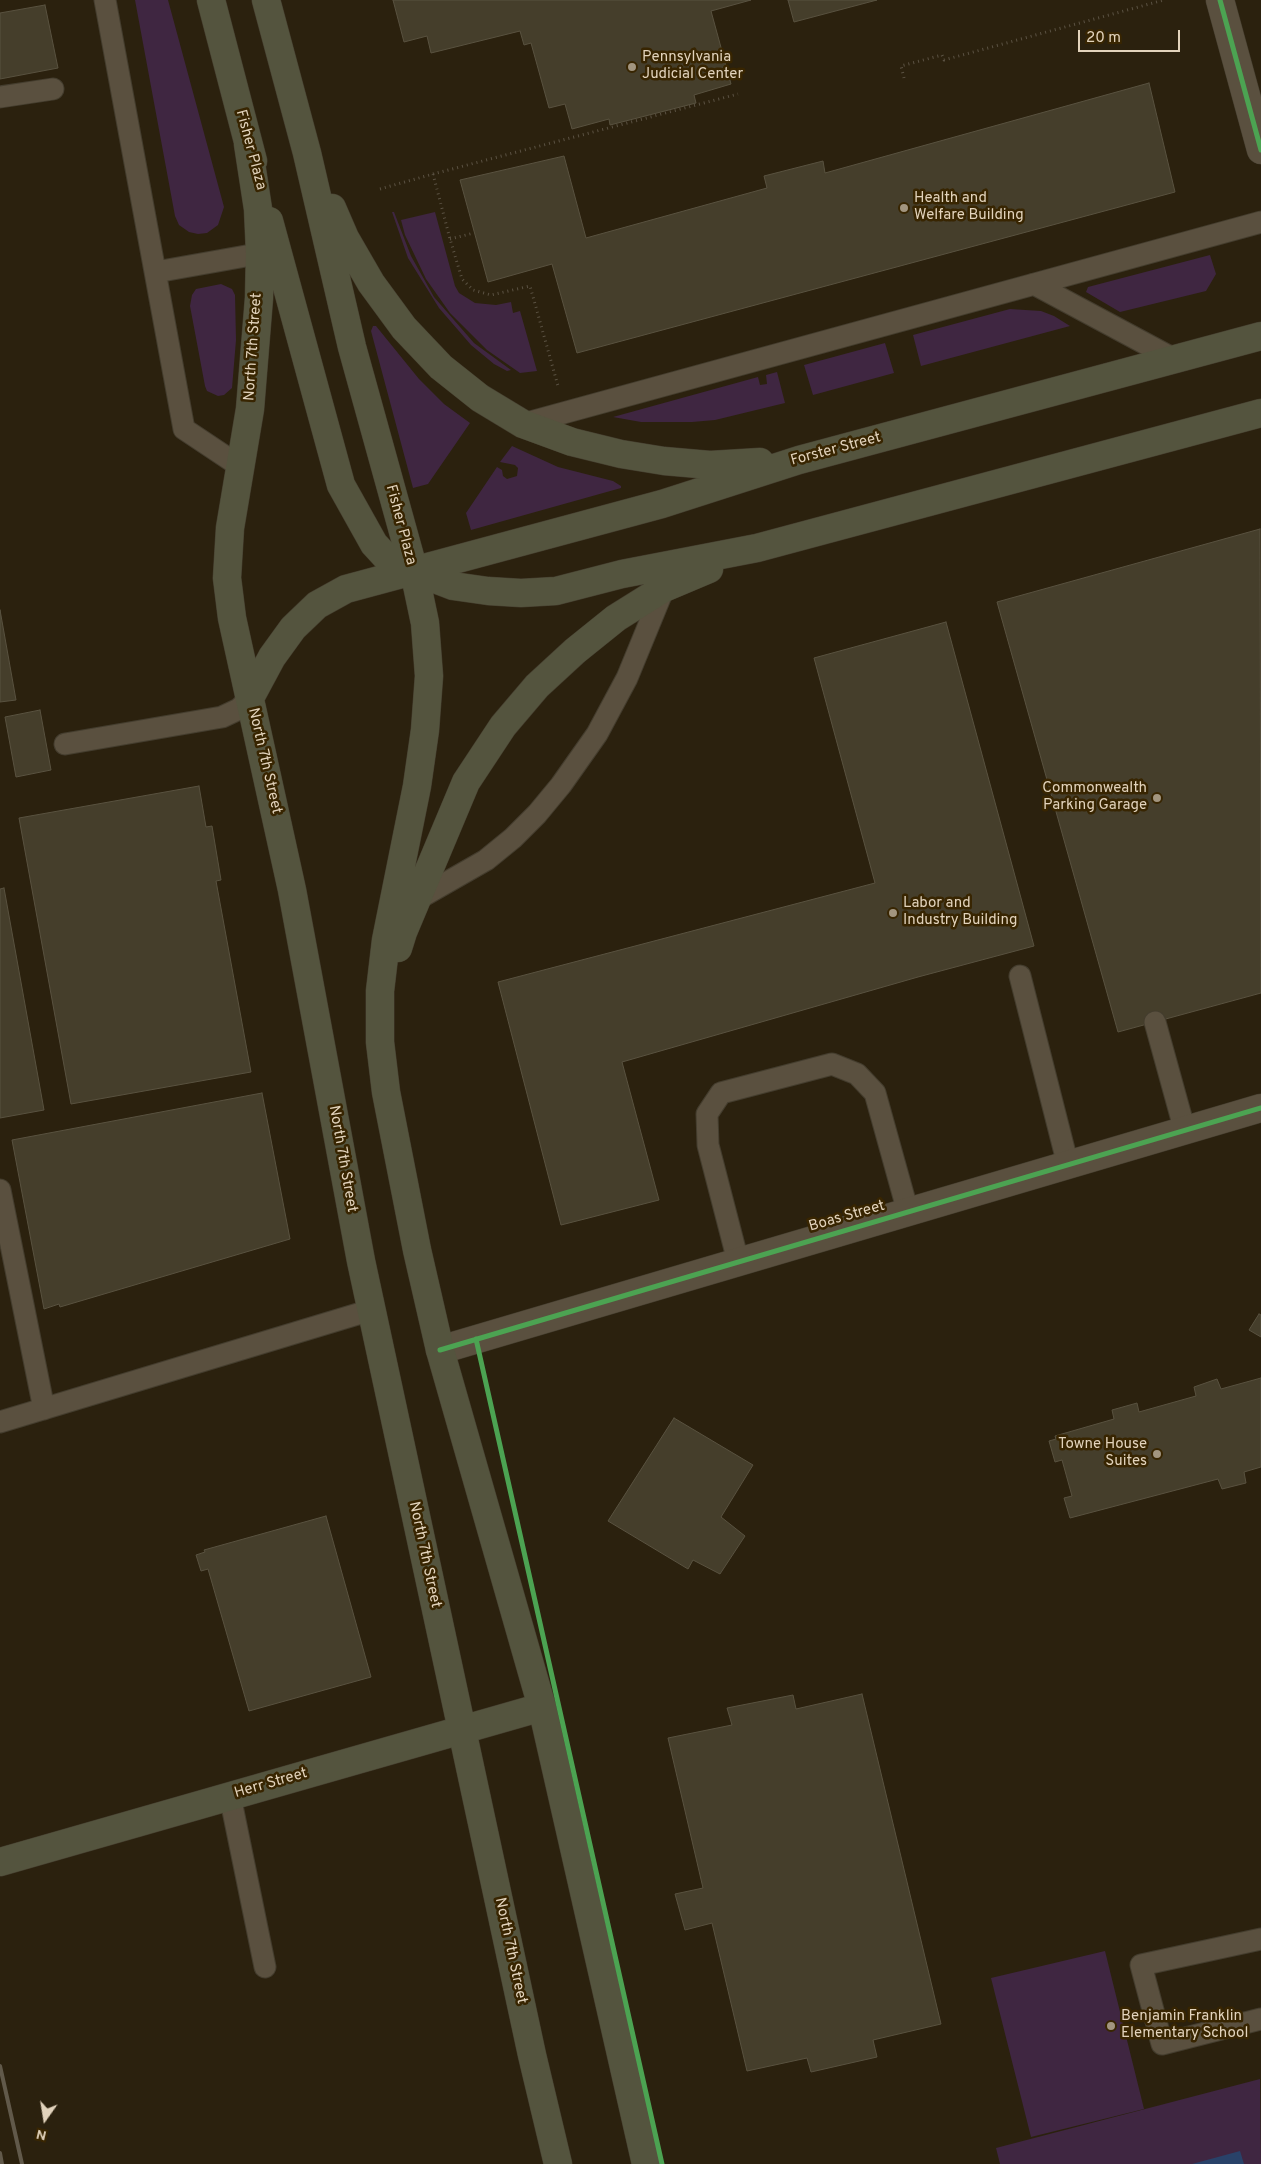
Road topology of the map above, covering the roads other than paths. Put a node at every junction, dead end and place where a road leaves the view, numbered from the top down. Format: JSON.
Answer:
{"nodes":[{"id":1,"x":104,"y":0,"type":"edge"},
{"id":2,"x":211,"y":0,"type":"edge"},
{"id":3,"x":266,"y":0,"type":"edge"},
{"id":4,"x":1220,"y":0,"type":"edge"},
{"id":5,"x":53,"y":89,"type":"dead end"},
{"id":6,"x":0,"y":97,"type":"edge"},
{"id":7,"x":248,"y":144,"type":"joint"},
{"id":8,"x":1261,"y":150,"type":"edge"},
{"id":9,"x":307,"y":153,"type":"junction"},
{"id":10,"x":1261,"y":222,"type":"edge"},
{"id":11,"x":268,"y":252,"type":"junction"},
{"id":12,"x":156,"y":272,"type":"junction"},
{"id":13,"x":1034,"y":284,"type":"junction"},
{"id":14,"x":1261,"y":336,"type":"edge"},
{"id":15,"x":1174,"y":359,"type":"junction"},
{"id":16,"x":1261,"y":413,"type":"edge"},
{"id":17,"x":523,"y":424,"type":"junction"},
{"id":18,"x":799,"y":460,"type":"junction"},
{"id":19,"x":241,"y":467,"type":"junction"},
{"id":20,"x":757,"y":548,"type":"junction"},
{"id":21,"x":414,"y":571,"type":"junction"},
{"id":22,"x":664,"y":588,"type":"junction"},
{"id":23,"x":250,"y":698,"type":"junction"},
{"id":24,"x":65,"y":744,"type":"dead end"},
{"id":25,"x":416,"y":900,"type":"junction"},
{"id":26,"x":1020,"y":976,"type":"dead end"},
{"id":27,"x":1155,"y":1022,"type":"dead end"},
{"id":28,"x":380,"y":1042,"type":"junction"},
{"id":29,"x":1261,"y":1108,"type":"edge"},
{"id":30,"x":1185,"y":1131,"type":"junction"},
{"id":31,"x":1068,"y":1165,"type":"junction"},
{"id":32,"x":0,"y":1190,"type":"edge"},
{"id":33,"x":908,"y":1212,"type":"junction"},
{"id":34,"x":738,"y":1261,"type":"junction"},
{"id":35,"x":371,"y":1310,"type":"junction"},
{"id":36,"x":440,"y":1350,"type":"junction"},
{"id":37,"x":44,"y":1409,"type":"junction"},
{"id":38,"x":0,"y":1422,"type":"edge"},
{"id":39,"x":542,"y":1707,"type":"junction"},
{"id":40,"x":462,"y":1730,"type":"junction"},
{"id":41,"x":230,"y":1796,"type":"junction"},
{"id":42,"x":0,"y":1862,"type":"edge"},
{"id":43,"x":1261,"y":1939,"type":"edge"},
{"id":44,"x":264,"y":1967,"type":"dead end"},
{"id":45,"x":1261,"y":2019,"type":"edge"},
{"id":46,"x":558,"y":2164,"type":"edge"},
{"id":47,"x":646,"y":2164,"type":"edge"}],
"edges":[{"from":1,"to":12,"type":"lane"},
{"from":2,"to":7,"type":"main road","name":"Fisher Plaza"},
{"from":3,"to":9,"type":"main road","name":"Fisher Plaza"},
{"from":4,"to":8,"type":"street"},
{"from":5,"to":6,"type":"lane"},
{"from":7,"to":11,"type":"main road","name":"North 7th Street"},
{"from":9,"to":17,"type":"main road"},
{"from":9,"to":21,"type":"main road","name":"Fisher Plaza"},
{"from":10,"to":13,"type":"lane"},
{"from":11,"to":12,"type":"lane"},
{"from":11,"to":19,"type":"main road","name":"North 7th Street"},
{"from":11,"to":21,"type":"main road","name":"Fisher Plaza"},
{"from":12,"to":19,"type":"lane"},
{"from":13,"to":15,"type":"lane"},
{"from":13,"to":17,"type":"lane"},
{"from":14,"to":15,"type":"main road","name":"Forster Street"},
{"from":15,"to":18,"type":"main road","name":"Forster Street"},
{"from":16,"to":20,"type":"main road"},
{"from":17,"to":18,"type":"main road"},
{"from":18,"to":21,"type":"main road","name":"Forster Street"},
{"from":19,"to":23,"type":"main road","name":"North 7th Street"},
{"from":20,"to":21,"type":"main road"},
{"from":20,"to":22,"type":"main road"},
{"from":21,"to":23,"type":"main road","name":"Forster Street"},
{"from":21,"to":28,"type":"main road"},
{"from":22,"to":25,"type":"main road"},
{"from":22,"to":25,"type":"lane"},
{"from":23,"to":24,"type":"lane"},
{"from":23,"to":35,"type":"main road","name":"North 7th Street"},
{"from":25,"to":28,"type":"main road"},
{"from":26,"to":31,"type":"lane"},
{"from":27,"to":30,"type":"lane"},
{"from":28,"to":36,"type":"main road"},
{"from":29,"to":30,"type":"street","name":"Boas Street"},
{"from":30,"to":31,"type":"street","name":"Boas Street"},
{"from":31,"to":33,"type":"street","name":"Boas Street"},
{"from":32,"to":37,"type":"lane"},
{"from":33,"to":34,"type":"street","name":"Boas Street"},
{"from":33,"to":34,"type":"lane"},
{"from":34,"to":36,"type":"street","name":"Boas Street"},
{"from":35,"to":37,"type":"lane"},
{"from":35,"to":40,"type":"main road","name":"North 7th Street"},
{"from":36,"to":39,"type":"main road"},
{"from":37,"to":38,"type":"lane"},
{"from":39,"to":40,"type":"main road","name":"Herr Street"},
{"from":39,"to":47,"type":"main road"},
{"from":40,"to":41,"type":"main road","name":"Herr Street"},
{"from":40,"to":46,"type":"main road","name":"North 7th Street"},
{"from":41,"to":42,"type":"main road","name":"Herr Street"},
{"from":41,"to":44,"type":"lane"},
{"from":43,"to":45,"type":"lane"}]}
